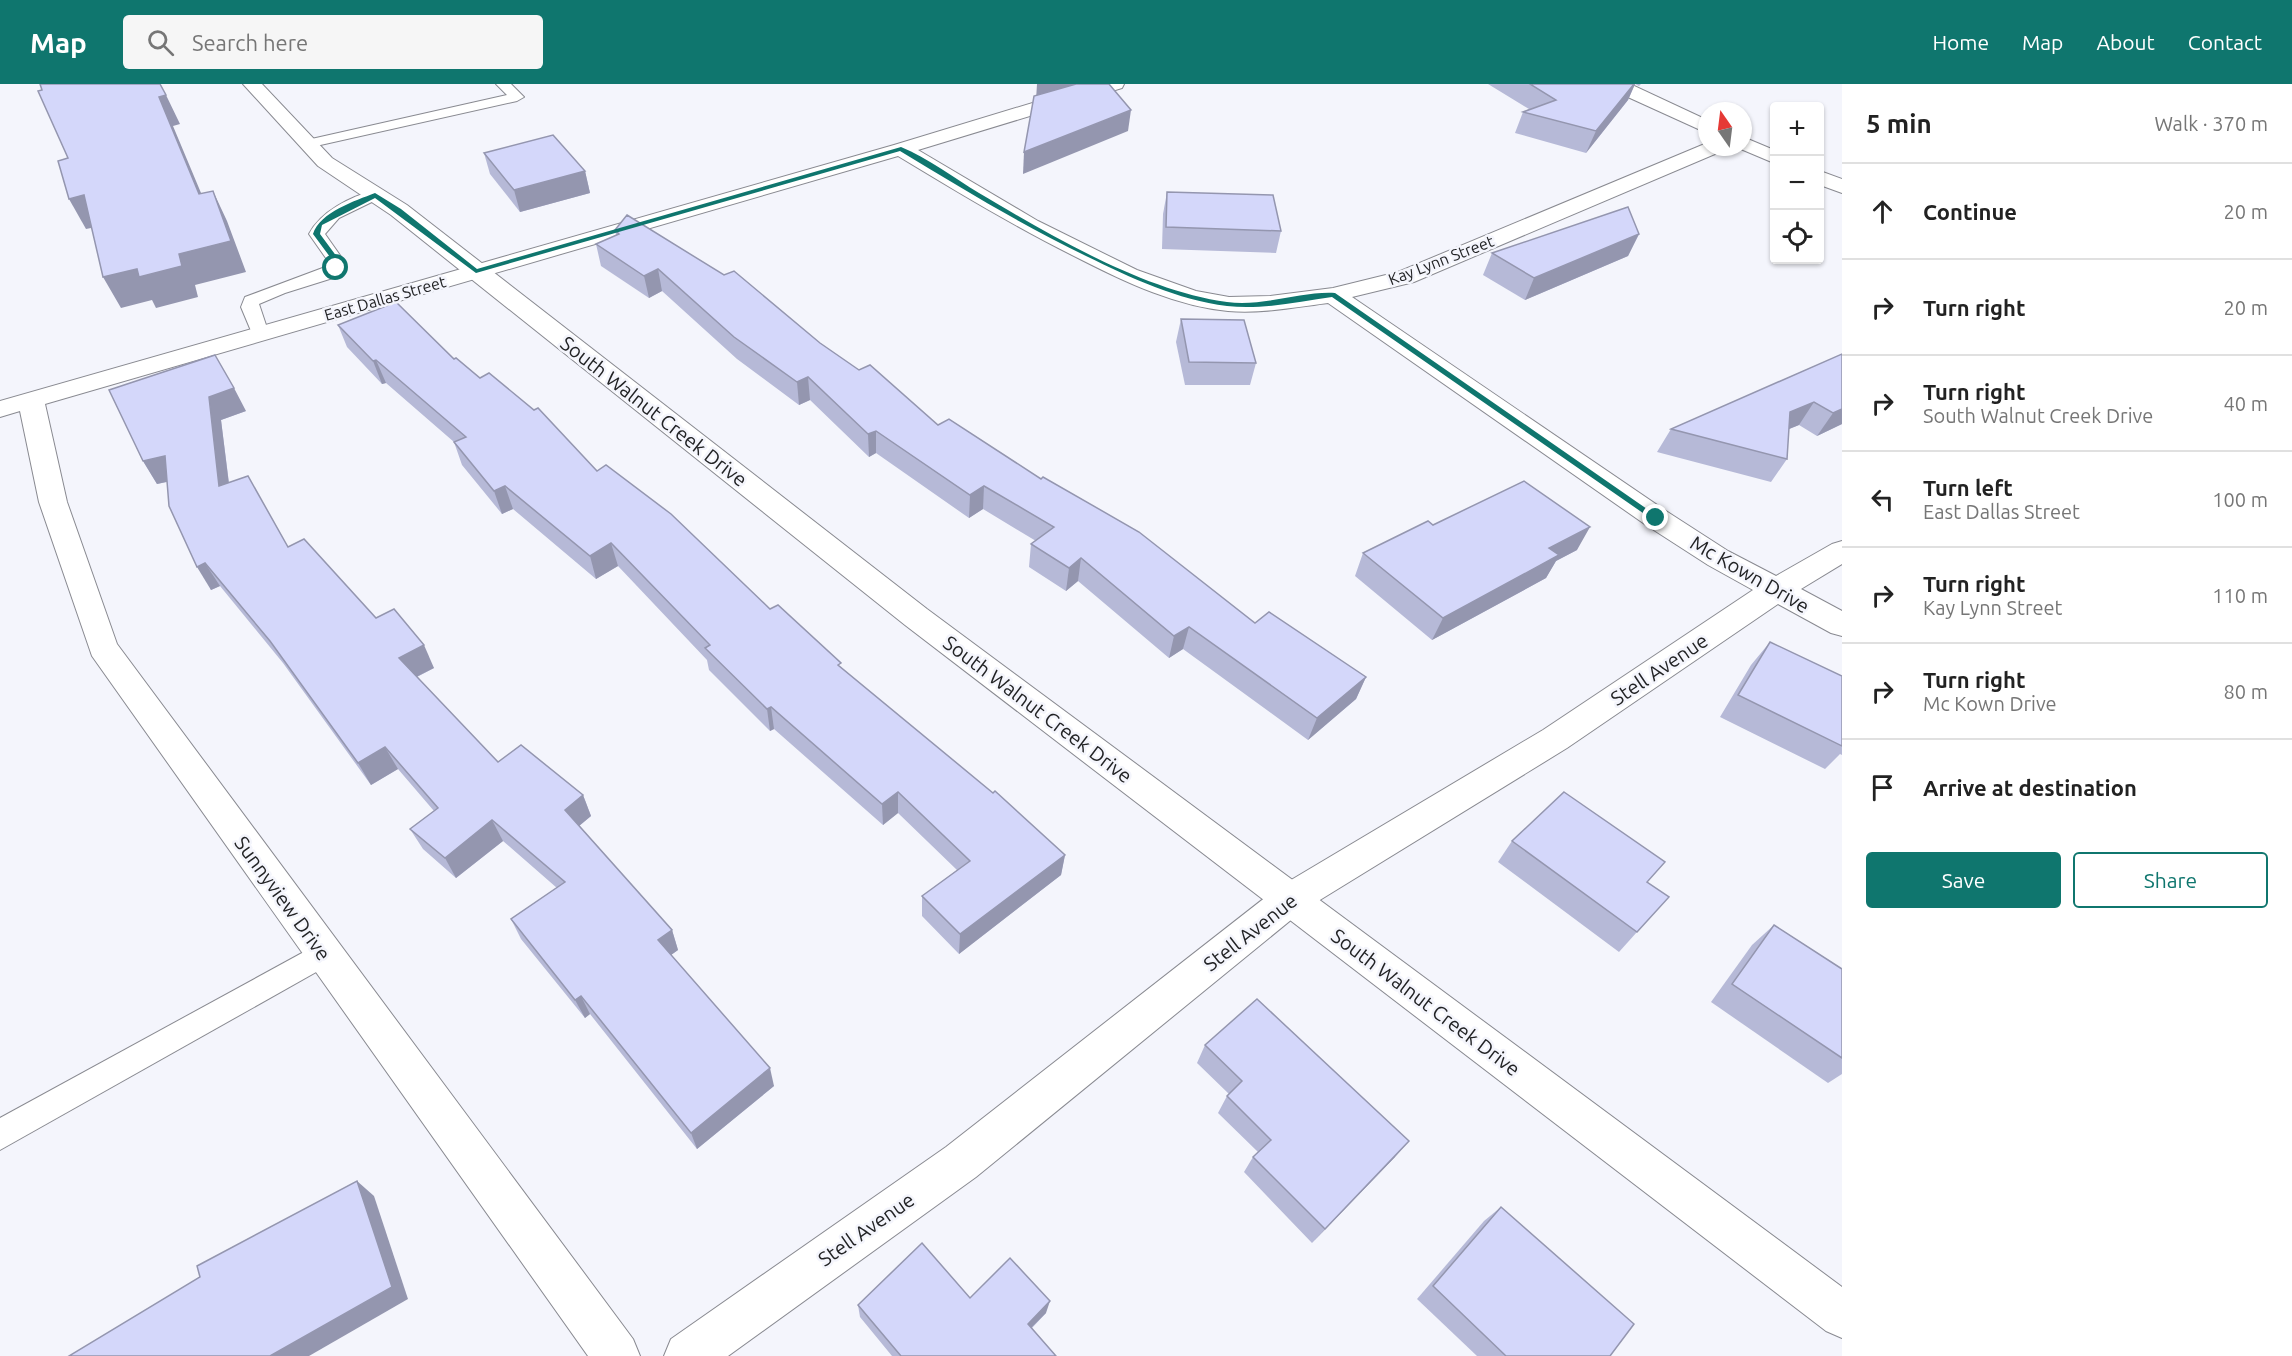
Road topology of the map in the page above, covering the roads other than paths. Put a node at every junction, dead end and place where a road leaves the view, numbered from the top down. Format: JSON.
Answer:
{"nodes":[{"id":1,"x":252,"y":84,"type":"edge"},
{"id":2,"x":503,"y":84,"type":"edge"},
{"id":3,"x":1115,"y":84,"type":"edge"},
{"id":4,"x":1615,"y":84,"type":"edge"},
{"id":5,"x":1698,"y":123,"type":"edge"},
{"id":6,"x":308,"y":144,"type":"junction"},
{"id":7,"x":1752,"y":147,"type":"edge"},
{"id":8,"x":901,"y":149,"type":"junction"},
{"id":9,"x":1698,"y":154,"type":"edge"},
{"id":10,"x":1772,"y":156,"type":"edge"},
{"id":11,"x":1824,"y":179,"type":"edge"},
{"id":12,"x":1842,"y":187,"type":"edge"},
{"id":13,"x":375,"y":195,"type":"junction"},
{"id":14,"x":476,"y":271,"type":"junction"},
{"id":15,"x":1333,"y":295,"type":"junction"},
{"id":16,"x":260,"y":334,"type":"junction"},
{"id":17,"x":15,"y":405,"type":"edge"},
{"id":18,"x":1842,"y":551,"type":"edge"},
{"id":19,"x":1776,"y":590,"type":"junction"},
{"id":20,"x":1842,"y":625,"type":"edge"},
{"id":21,"x":1289,"y":900,"type":"junction"},
{"id":22,"x":324,"y":953,"type":"junction"},
{"id":23,"x":0,"y":1135,"type":"edge"},
{"id":24,"x":1842,"y":1315,"type":"edge"},
{"id":25,"x":616,"y":1356,"type":"edge"},
{"id":26,"x":688,"y":1356,"type":"edge"}],
"edges":[{"from":1,"to":6,"type":"street","name":"South Walnut Creek Drive"},
{"from":2,"to":6,"type":"lane"},
{"from":3,"to":8,"type":"street","name":"East Dallas Street"},
{"from":4,"to":5,"type":"street"},
{"from":6,"to":13,"type":"street","name":"South Walnut Creek Drive"},
{"from":7,"to":10,"type":"street"},
{"from":8,"to":14,"type":"street","name":"East Dallas Street"},
{"from":8,"to":15,"type":"street","name":"Kay Lynn Street"},
{"from":9,"to":15,"type":"street","name":"Kay Lynn Street"},
{"from":11,"to":12,"type":"street"},
{"from":13,"to":14,"type":"street","name":"South Walnut Creek Drive"},
{"from":13,"to":16,"type":"lane"},
{"from":14,"to":16,"type":"street","name":"East Dallas Street"},
{"from":14,"to":21,"type":"street","name":"South Walnut Creek Drive"},
{"from":15,"to":19,"type":"street","name":"Mc Kown Drive"},
{"from":16,"to":17,"type":"street","name":"East Dallas Street"},
{"from":17,"to":22,"type":"street","name":"Sunnyview Drive"},
{"from":18,"to":19,"type":"street","name":"Stell Avenue"},
{"from":19,"to":20,"type":"street","name":"Mc Kown Drive"},
{"from":19,"to":21,"type":"street","name":"Stell Avenue"},
{"from":21,"to":24,"type":"street","name":"South Walnut Creek Drive"},
{"from":21,"to":26,"type":"street","name":"Stell Avenue"},
{"from":22,"to":23,"type":"lane"},
{"from":22,"to":25,"type":"street","name":"Sunnyview Drive"}]}
